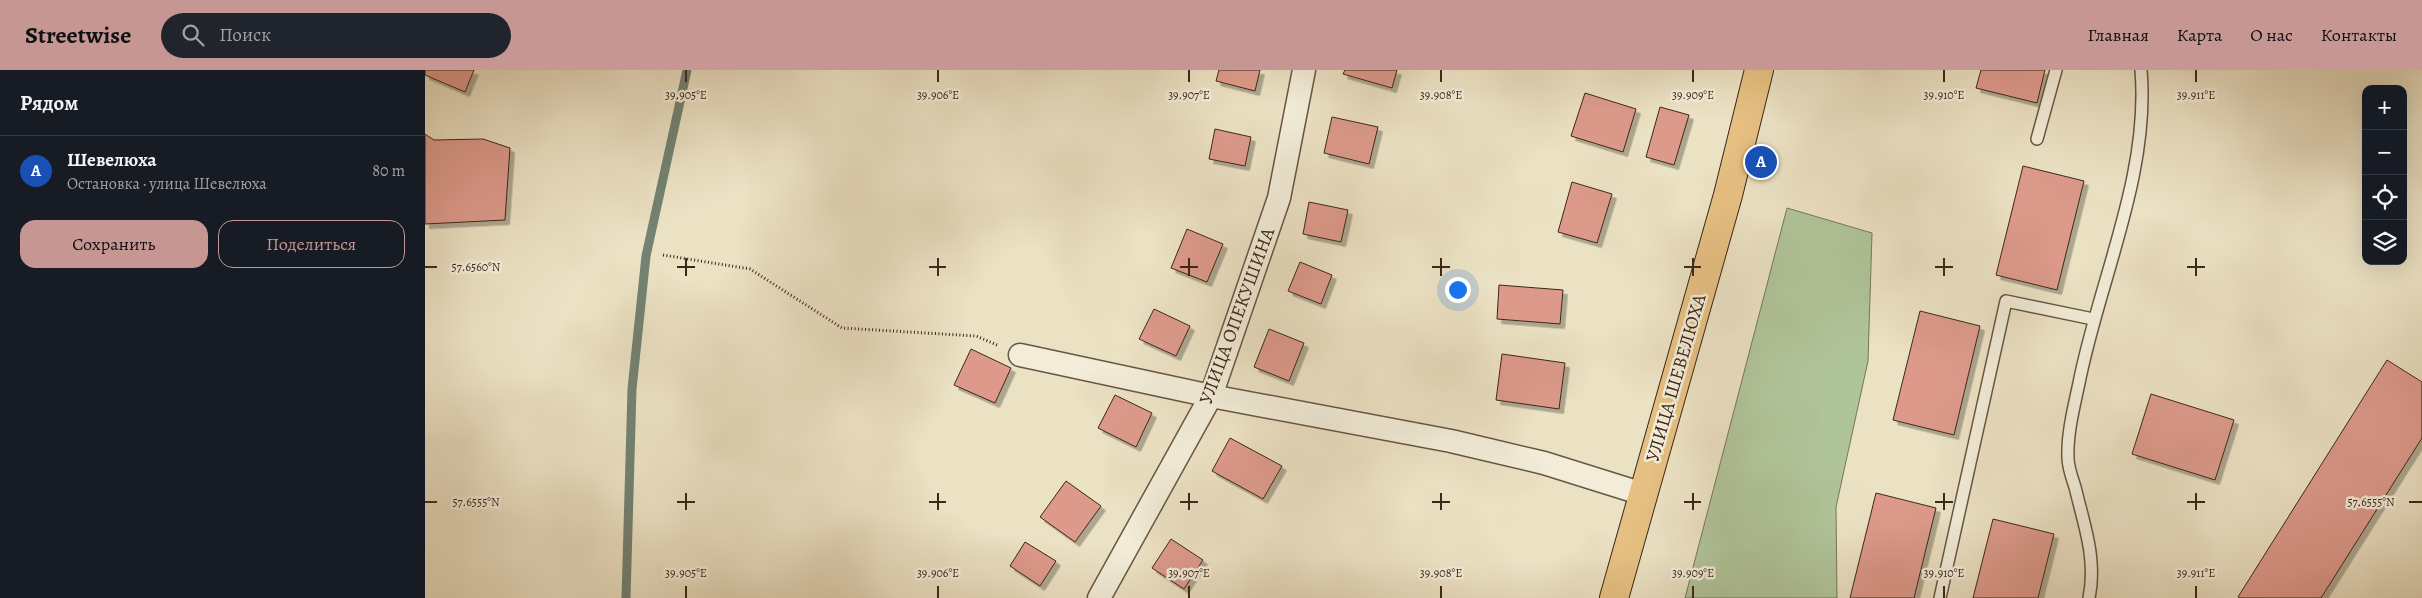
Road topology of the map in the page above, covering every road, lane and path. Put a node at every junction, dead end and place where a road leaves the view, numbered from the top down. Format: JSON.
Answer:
{"nodes":[{"id":1,"x":1305,"y":70,"type":"edge"},
{"id":2,"x":1759,"y":70,"type":"edge"},
{"id":3,"x":2057,"y":70,"type":"edge"},
{"id":4,"x":2141,"y":70,"type":"edge"},
{"id":5,"x":2037,"y":139,"type":"dead end"},
{"id":6,"x":663,"y":255,"type":"dead end"},
{"id":7,"x":2093,"y":320,"type":"junction"},
{"id":8,"x":1020,"y":355,"type":"joint"},
{"id":9,"x":1211,"y":396,"type":"junction"},
{"id":10,"x":1643,"y":494,"type":"junction"},
{"id":11,"x":1099,"y":598,"type":"edge"},
{"id":12,"x":1615,"y":598,"type":"edge"},
{"id":13,"x":1940,"y":598,"type":"edge"},
{"id":14,"x":2089,"y":598,"type":"edge"}],
"edges":[{"from":1,"to":9,"type":"street","name":"УЛИЦА ОПЕКУШИНА"},
{"from":2,"to":10,"type":"main road","name":"УЛИЦА ШЕВЕЛЮХА"},
{"from":3,"to":5,"type":"lane"},
{"from":4,"to":7,"type":"lane"},
{"from":6,"to":8,"type":"path"},
{"from":7,"to":13,"type":"lane"},
{"from":7,"to":14,"type":"lane"},
{"from":8,"to":9,"type":"street"},
{"from":9,"to":10,"type":"street"},
{"from":9,"to":11,"type":"street","name":"УЛИЦА ОПЕКУШИНА"},
{"from":10,"to":12,"type":"main road","name":"УЛИЦА ШЕВЕЛЮХА"}]}
